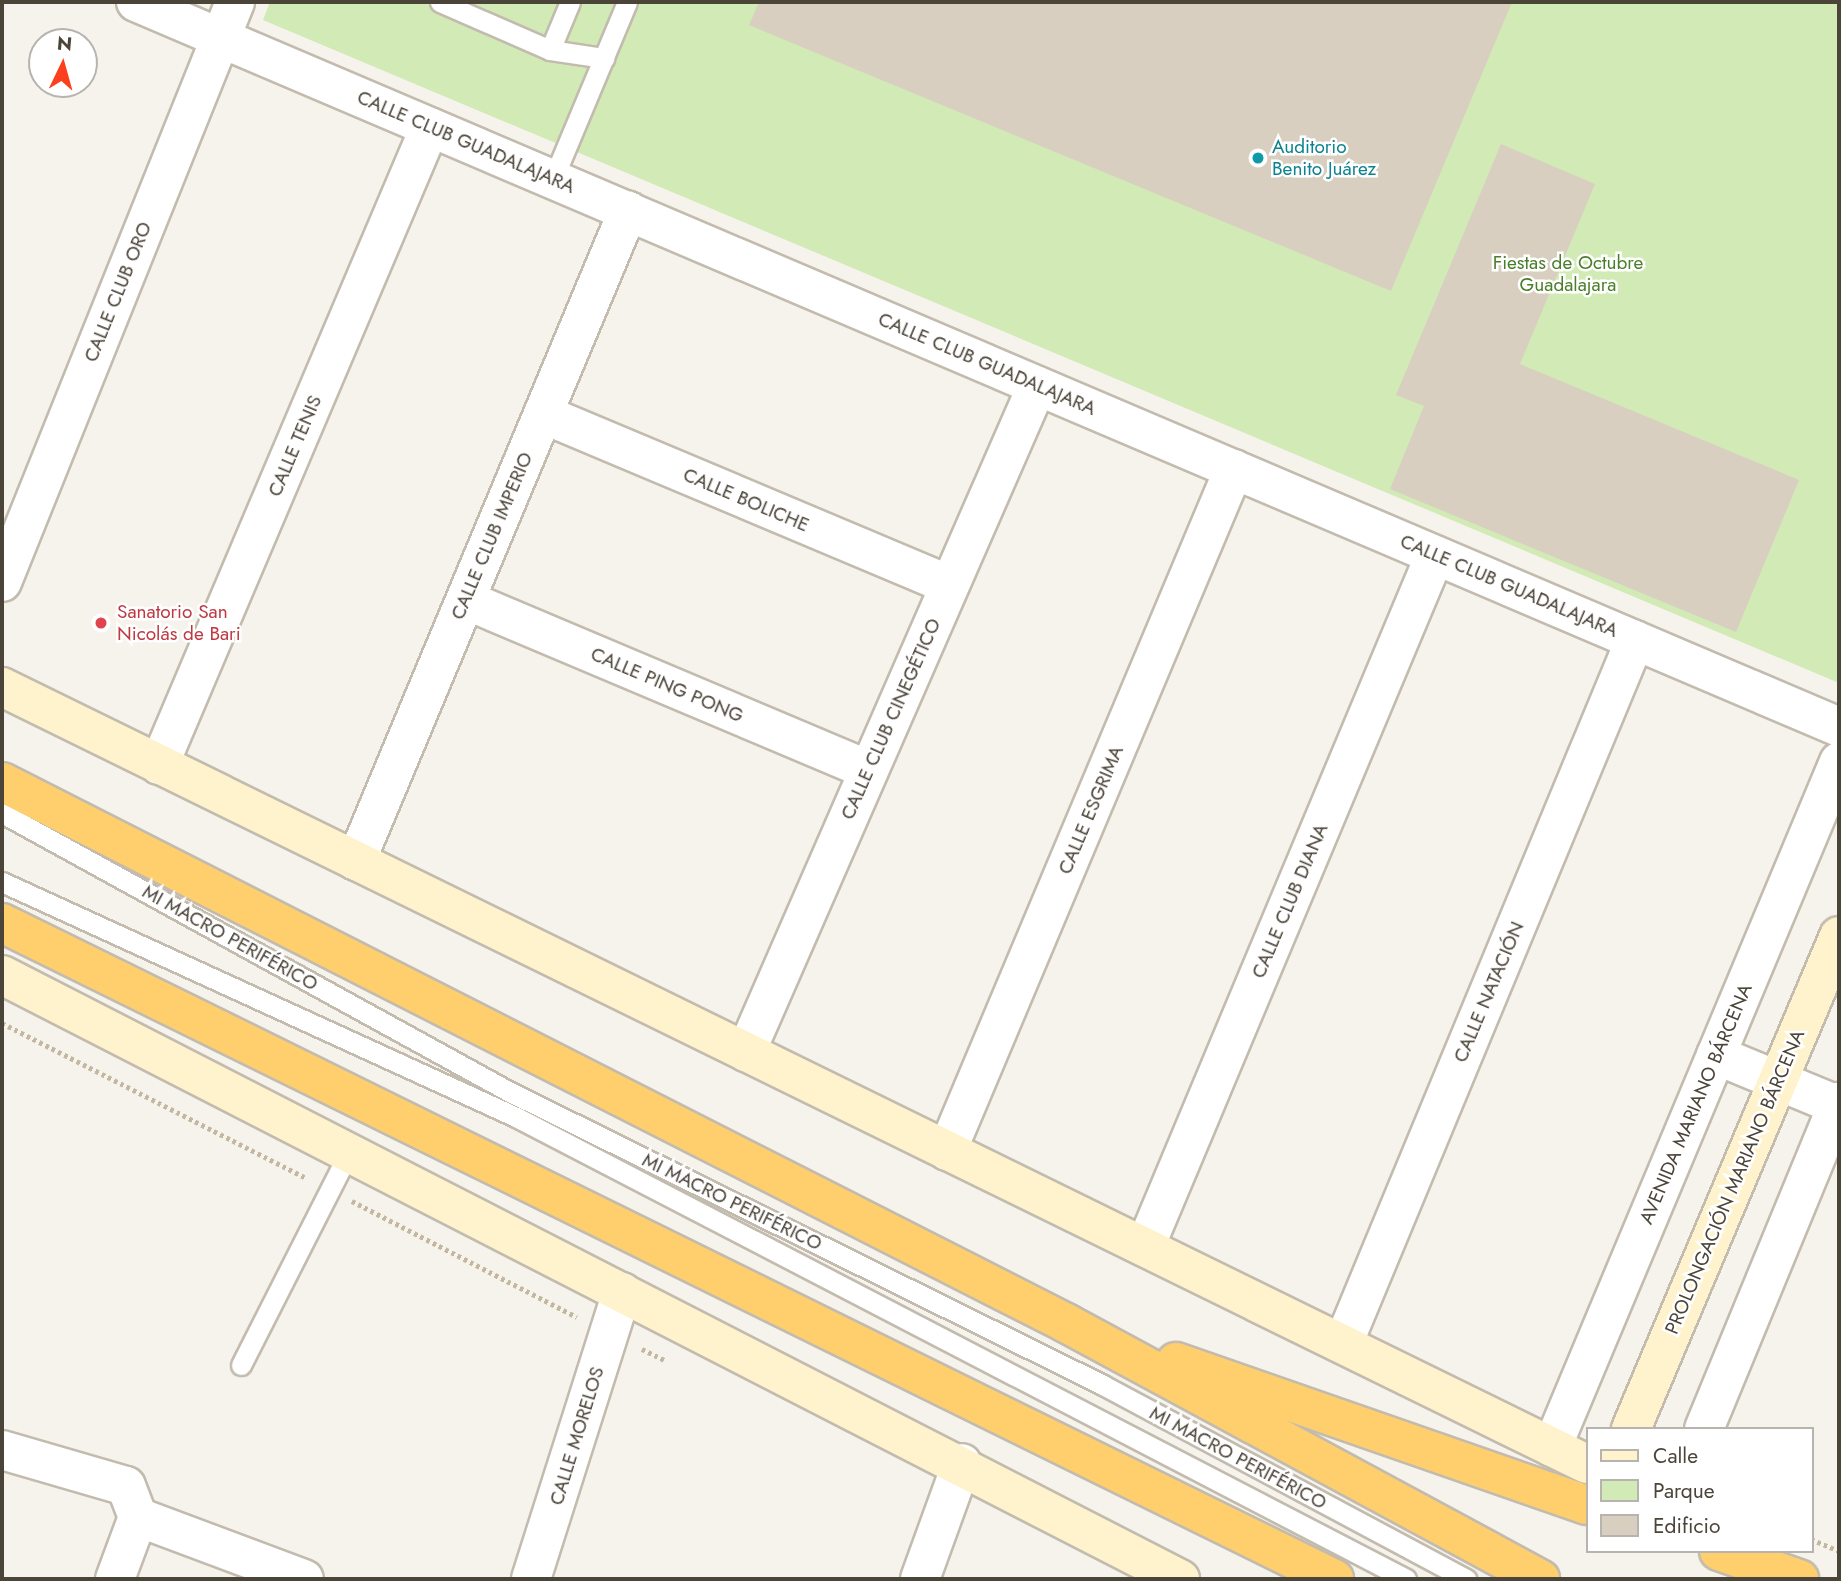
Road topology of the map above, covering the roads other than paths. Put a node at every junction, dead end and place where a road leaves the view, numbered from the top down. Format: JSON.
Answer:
{"nodes":[{"id":1,"x":136,"y":2,"type":"edge"},
{"id":2,"x":234,"y":2,"type":"edge"},
{"id":3,"x":440,"y":2,"type":"edge"},
{"id":4,"x":570,"y":2,"type":"edge"},
{"id":5,"x":627,"y":2,"type":"edge"},
{"id":6,"x":220,"y":38,"type":"junction"},
{"id":7,"x":550,"y":50,"type":"junction"},
{"id":8,"x":604,"y":58,"type":"junction"},
{"id":9,"x":430,"y":127,"type":"junction"},
{"id":10,"x":553,"y":179,"type":"junction"},
{"id":11,"x":628,"y":211,"type":"junction"},
{"id":12,"x":1037,"y":386,"type":"junction"},
{"id":13,"x":543,"y":414,"type":"junction"},
{"id":14,"x":1234,"y":469,"type":"junction"},
{"id":15,"x":1435,"y":555,"type":"junction"},
{"id":16,"x":2,"y":582,"type":"edge"},
{"id":17,"x":950,"y":585,"type":"junction"},
{"id":18,"x":466,"y":600,"type":"junction"},
{"id":19,"x":1635,"y":640,"type":"junction"},
{"id":20,"x":2,"y":687,"type":"edge"},
{"id":21,"x":1839,"y":727,"type":"edge"},
{"id":22,"x":1839,"y":762,"type":"edge"},
{"id":23,"x":159,"y":765,"type":"junction"},
{"id":24,"x":2,"y":766,"type":"edge"},
{"id":25,"x":869,"y":770,"type":"junction"},
{"id":26,"x":2,"y":782,"type":"edge"},
{"id":27,"x":62,"y":812,"type":"junction"},
{"id":28,"x":2,"y":813,"type":"edge"},
{"id":29,"x":356,"y":861,"type":"junction"},
{"id":30,"x":2,"y":882,"type":"edge"},
{"id":31,"x":2,"y":923,"type":"edge"},
{"id":32,"x":1839,"y":936,"type":"edge"},
{"id":33,"x":2,"y":975,"type":"edge"},
{"id":34,"x":746,"y":1052,"type":"junction"},
{"id":35,"x":1716,"y":1055,"type":"junction"},
{"id":36,"x":1778,"y":1081,"type":"junction"},
{"id":37,"x":1839,"y":1105,"type":"edge"},
{"id":38,"x":947,"y":1151,"type":"junction"},
{"id":39,"x":349,"y":1152,"type":"junction"},
{"id":40,"x":1145,"y":1247,"type":"junction"},
{"id":41,"x":622,"y":1292,"type":"junction"},
{"id":42,"x":1066,"y":1323,"type":"junction"},
{"id":43,"x":1343,"y":1344,"type":"junction"},
{"id":44,"x":241,"y":1365,"type":"dead end"},
{"id":45,"x":1632,"y":1427,"type":"edge"},
{"id":46,"x":1705,"y":1427,"type":"edge"},
{"id":47,"x":1552,"y":1447,"type":"junction"},
{"id":48,"x":2,"y":1450,"type":"edge"},
{"id":49,"x":962,"y":1463,"type":"junction"},
{"id":50,"x":1586,"y":1464,"type":"edge"},
{"id":51,"x":1139,"y":1478,"type":"junction"},
{"id":52,"x":1586,"y":1505,"type":"edge"},
{"id":53,"x":138,"y":1517,"type":"junction"},
{"id":54,"x":1725,"y":1553,"type":"edge"},
{"id":55,"x":1769,"y":1553,"type":"edge"},
{"id":56,"x":115,"y":1579,"type":"edge"},
{"id":57,"x":304,"y":1579,"type":"edge"},
{"id":58,"x":531,"y":1579,"type":"edge"},
{"id":59,"x":920,"y":1579,"type":"edge"},
{"id":60,"x":1180,"y":1579,"type":"edge"},
{"id":61,"x":1295,"y":1579,"type":"edge"},
{"id":62,"x":1334,"y":1579,"type":"edge"},
{"id":63,"x":1406,"y":1579,"type":"edge"},
{"id":64,"x":1467,"y":1579,"type":"edge"},
{"id":65,"x":1540,"y":1579,"type":"edge"},
{"id":66,"x":1799,"y":1579,"type":"edge"},
{"id":67,"x":1822,"y":1579,"type":"edge"}],
"edges":[{"from":1,"to":6,"type":"street","name":"CALLE CLUB GUADALAJARA"},
{"from":2,"to":6,"type":"street","name":"CALLE CLUB ORO"},
{"from":3,"to":7,"type":"lane"},
{"from":4,"to":7,"type":"lane"},
{"from":5,"to":8,"type":"lane"},
{"from":6,"to":9,"type":"street","name":"CALLE CLUB GUADALAJARA"},
{"from":6,"to":16,"type":"street","name":"CALLE CLUB ORO"},
{"from":7,"to":8,"type":"lane"},
{"from":8,"to":10,"type":"lane"},
{"from":9,"to":10,"type":"street","name":"CALLE CLUB GUADALAJARA"},
{"from":9,"to":23,"type":"street","name":"CALLE TENIS"},
{"from":10,"to":11,"type":"street","name":"CALLE CLUB GUADALAJARA"},
{"from":11,"to":12,"type":"street","name":"CALLE CLUB GUADALAJARA"},
{"from":11,"to":13,"type":"street","name":"CALLE CLUB IMPERIO"},
{"from":12,"to":14,"type":"street","name":"CALLE CLUB GUADALAJARA"},
{"from":12,"to":17,"type":"street","name":"CALLE CLUB CINEGÉTICO"},
{"from":13,"to":17,"type":"street","name":"CALLE BOLICHE"},
{"from":13,"to":18,"type":"street","name":"CALLE CLUB IMPERIO"},
{"from":14,"to":15,"type":"street","name":"CALLE CLUB GUADALAJARA"},
{"from":14,"to":38,"type":"street","name":"CALLE ESGRIMA"},
{"from":15,"to":19,"type":"street","name":"CALLE CLUB GUADALAJARA"},
{"from":15,"to":40,"type":"street","name":"CALLE CLUB DIANA"},
{"from":17,"to":25,"type":"street","name":"CALLE CLUB CINEGÉTICO"},
{"from":18,"to":25,"type":"street","name":"CALLE PING PONG"},
{"from":18,"to":29,"type":"street","name":"CALLE CLUB IMPERIO"},
{"from":19,"to":21,"type":"street","name":"CALLE CLUB GUADALAJARA"},
{"from":19,"to":43,"type":"street","name":"CALLE NATACIÓN"},
{"from":20,"to":23,"type":"street"},
{"from":22,"to":35,"type":"street","name":"AVENIDA MARIANO BÁRCENA"},
{"from":23,"to":29,"type":"street"},
{"from":24,"to":27,"type":"highway"},
{"from":25,"to":34,"type":"street","name":"CALLE CLUB CINEGÉTICO"},
{"from":26,"to":27,"type":"highway"},
{"from":27,"to":42,"type":"highway"},
{"from":28,"to":64,"type":"lane","name":"MI MACRO PERIFÉRICO"},
{"from":29,"to":34,"type":"street"},
{"from":30,"to":63,"type":"lane","name":"MI MACRO PERIFÉRICO"},
{"from":31,"to":51,"type":"highway"},
{"from":32,"to":36,"type":"street","name":"PROLONGACIÓN MARIANO BÁRCENA"},
{"from":33,"to":39,"type":"street"},
{"from":34,"to":38,"type":"street"},
{"from":35,"to":36,"type":"street"},
{"from":35,"to":47,"type":"street","name":"AVENIDA MARIANO BÁRCENA"},
{"from":36,"to":37,"type":"street"},
{"from":36,"to":45,"type":"street","name":"PROLONGACIÓN MARIANO BÁRCENA"},
{"from":37,"to":46,"type":"street"},
{"from":38,"to":40,"type":"street"},
{"from":39,"to":41,"type":"street"},
{"from":39,"to":44,"type":"lane"},
{"from":40,"to":43,"type":"street"},
{"from":41,"to":49,"type":"street"},
{"from":41,"to":58,"type":"street","name":"CALLE MORELOS"},
{"from":42,"to":52,"type":"highway"},
{"from":42,"to":65,"type":"highway"},
{"from":43,"to":47,"type":"street"},
{"from":47,"to":50,"type":"street"},
{"from":48,"to":53,"type":"street"},
{"from":49,"to":59,"type":"street"},
{"from":49,"to":60,"type":"street"},
{"from":51,"to":61,"type":"highway"},
{"from":51,"to":62,"type":"highway"},
{"from":53,"to":56,"type":"street"},
{"from":53,"to":57,"type":"street"},
{"from":54,"to":66,"type":"highway"},
{"from":55,"to":67,"type":"street"}]}
